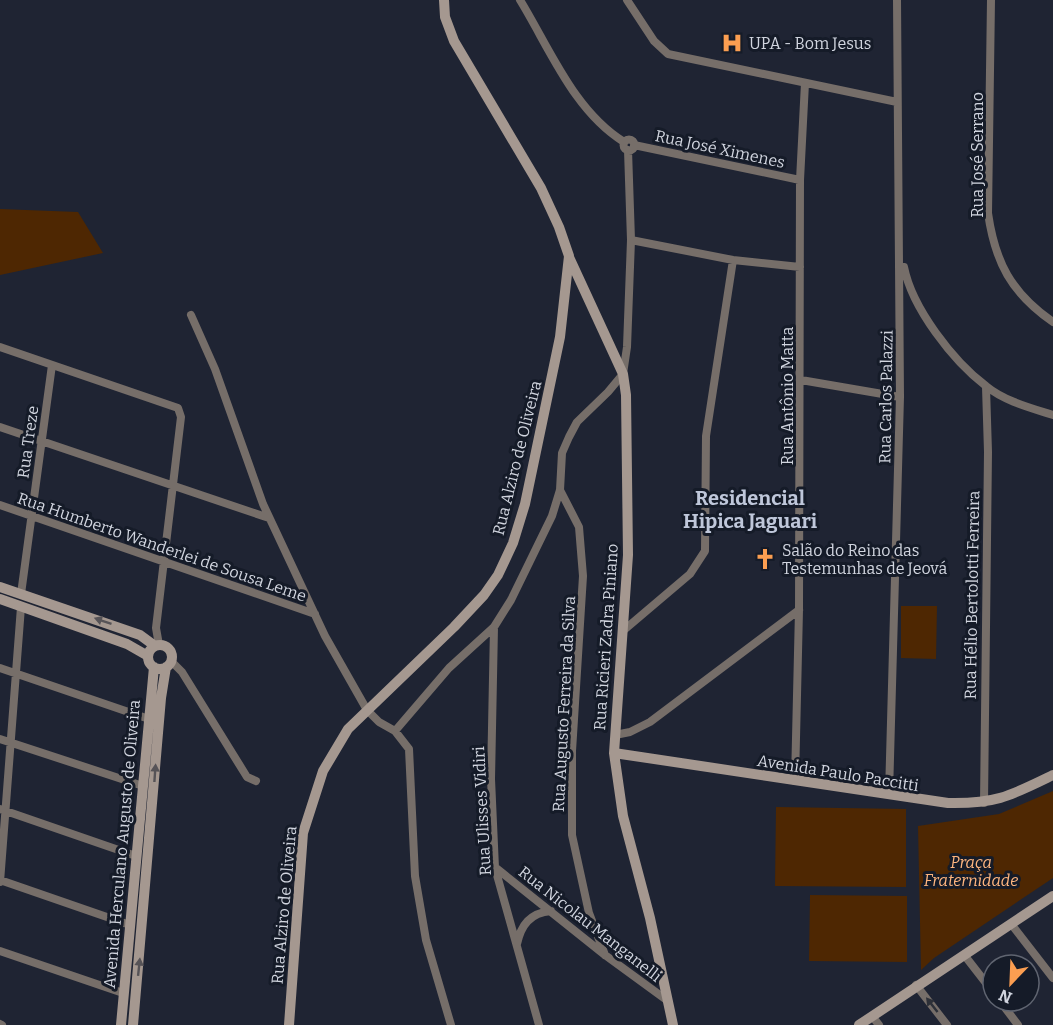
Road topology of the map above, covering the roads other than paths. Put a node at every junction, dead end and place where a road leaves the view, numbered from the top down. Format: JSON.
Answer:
{"nodes":[{"id":1,"x":444,"y":0,"type":"edge"},
{"id":2,"x":520,"y":0,"type":"edge"},
{"id":3,"x":627,"y":0,"type":"edge"},
{"id":4,"x":897,"y":0,"type":"edge"},
{"id":5,"x":991,"y":0,"type":"edge"},
{"id":6,"x":805,"y":83,"type":"junction"},
{"id":7,"x":897,"y":102,"type":"junction"},
{"id":8,"x":631,"y":148,"type":"junction"},
{"id":9,"x":800,"y":180,"type":"junction"},
{"id":10,"x":631,"y":240,"type":"junction"},
{"id":11,"x":901,"y":254,"type":"junction"},
{"id":12,"x":569,"y":256,"type":"junction"},
{"id":13,"x":734,"y":260,"type":"junction"},
{"id":14,"x":800,"y":267,"type":"junction"},
{"id":15,"x":191,"y":315,"type":"dead end"},
{"id":16,"x":1053,"y":322,"type":"edge"},
{"id":17,"x":0,"y":347,"type":"edge"},
{"id":18,"x":52,"y":365,"type":"junction"},
{"id":19,"x":623,"y":374,"type":"junction"},
{"id":20,"x":801,"y":380,"type":"junction"},
{"id":21,"x":986,"y":387,"type":"junction"},
{"id":22,"x":900,"y":397,"type":"junction"},
{"id":23,"x":1053,"y":415,"type":"edge"},
{"id":24,"x":0,"y":427,"type":"edge"},
{"id":25,"x":41,"y":442,"type":"junction"},
{"id":26,"x":171,"y":487,"type":"junction"},
{"id":27,"x":560,"y":490,"type":"junction"},
{"id":28,"x":0,"y":505,"type":"edge"},
{"id":29,"x":32,"y":517,"type":"junction"},
{"id":30,"x":269,"y":518,"type":"junction"},
{"id":31,"x":163,"y":563,"type":"junction"},
{"id":32,"x":0,"y":587,"type":"edge"},
{"id":33,"x":21,"y":594,"type":"junction"},
{"id":34,"x":0,"y":599,"type":"edge"},
{"id":35,"x":21,"y":607,"type":"junction"},
{"id":36,"x":799,"y":610,"type":"junction"},
{"id":37,"x":315,"y":614,"type":"junction"},
{"id":38,"x":494,"y":627,"type":"junction"},
{"id":39,"x":624,"y":630,"type":"junction"},
{"id":40,"x":157,"y":646,"type":"junction"},
{"id":41,"x":148,"y":656,"type":"junction"},
{"id":42,"x":168,"y":664,"type":"junction"},
{"id":43,"x":154,"y":667,"type":"junction"},
{"id":44,"x":0,"y":668,"type":"edge"},
{"id":45,"x":16,"y":672,"type":"junction"},
{"id":46,"x":367,"y":710,"type":"junction"},
{"id":47,"x":149,"y":719,"type":"junction"},
{"id":48,"x":395,"y":731,"type":"junction"},
{"id":49,"x":615,"y":735,"type":"junction"},
{"id":50,"x":0,"y":739,"type":"edge"},
{"id":51,"x":9,"y":742,"type":"junction"},
{"id":52,"x":614,"y":753,"type":"junction"},
{"id":53,"x":1053,"y":775,"type":"edge"},
{"id":54,"x":256,"y":781,"type":"dead end"},
{"id":55,"x":795,"y":781,"type":"junction"},
{"id":56,"x":143,"y":786,"type":"junction"},
{"id":57,"x":889,"y":794,"type":"junction"},
{"id":58,"x":984,"y":803,"type":"junction"},
{"id":59,"x":3,"y":810,"type":"edge"},
{"id":60,"x":136,"y":856,"type":"junction"},
{"id":61,"x":495,"y":868,"type":"junction"},
{"id":62,"x":0,"y":881,"type":"edge"},
{"id":63,"x":1053,"y":896,"type":"edge"},
{"id":64,"x":551,"y":911,"type":"junction"},
{"id":65,"x":130,"y":925,"type":"junction"},
{"id":66,"x":1012,"y":926,"type":"junction"},
{"id":67,"x":516,"y":946,"type":"junction"},
{"id":68,"x":0,"y":951,"type":"edge"},
{"id":69,"x":605,"y":955,"type":"junction"},
{"id":70,"x":964,"y":956,"type":"junction"},
{"id":71,"x":981,"y":978,"type":"edge"},
{"id":72,"x":1053,"y":978,"type":"edge"},
{"id":73,"x":916,"y":985,"type":"junction"},
{"id":74,"x":123,"y":993,"type":"junction"},
{"id":75,"x":668,"y":1001,"type":"junction"},
{"id":76,"x":876,"y":1020,"type":"edge"},
{"id":77,"x":121,"y":1025,"type":"edge"},
{"id":78,"x":133,"y":1025,"type":"edge"},
{"id":79,"x":289,"y":1025,"type":"edge"},
{"id":80,"x":451,"y":1025,"type":"edge"},
{"id":81,"x":538,"y":1025,"type":"edge"},
{"id":82,"x":673,"y":1025,"type":"edge"},
{"id":83,"x":859,"y":1025,"type":"edge"},
{"id":84,"x":947,"y":1025,"type":"edge"}],
"edges":[{"from":1,"to":12,"type":"street","name":"Rua Alziro de Oliveira"},
{"from":2,"to":8,"type":"street"},
{"from":3,"to":6,"type":"street"},
{"from":4,"to":7,"type":"street","name":"Rua Carlos Palazzi"},
{"from":5,"to":16,"type":"street","name":"Rua José Serrano"},
{"from":6,"to":7,"type":"street"},
{"from":6,"to":9,"type":"street","name":"Rua Antônio Matta"},
{"from":7,"to":11,"type":"street","name":"Rua Carlos Palazzi"},
{"from":8,"to":9,"type":"street","name":"Rua José Ximenes"},
{"from":8,"to":10,"type":"street"},
{"from":9,"to":14,"type":"street","name":"Rua Antônio Matta"},
{"from":10,"to":13,"type":"street"},
{"from":10,"to":19,"type":"street"},
{"from":11,"to":21,"type":"street"},
{"from":11,"to":22,"type":"street","name":"Rua Carlos Palazzi"},
{"from":12,"to":19,"type":"street","name":"Rua Ricieri Zadra Piniano"},
{"from":12,"to":46,"type":"street","name":"Rua Alziro de Oliveira"},
{"from":13,"to":14,"type":"street"},
{"from":13,"to":39,"type":"street"},
{"from":14,"to":20,"type":"street","name":"Rua Antônio Matta"},
{"from":15,"to":30,"type":"street"},
{"from":17,"to":18,"type":"street"},
{"from":18,"to":25,"type":"street","name":"Rua Treze"},
{"from":18,"to":26,"type":"street"},
{"from":19,"to":27,"type":"street"},
{"from":19,"to":39,"type":"street","name":"Rua Ricieri Zadra Piniano"},
{"from":20,"to":22,"type":"street"},
{"from":20,"to":36,"type":"street","name":"Rua Antônio Matta"},
{"from":21,"to":23,"type":"street"},
{"from":21,"to":58,"type":"street","name":"Rua Hélio Bertolotti Ferreira"},
{"from":22,"to":57,"type":"street","name":"Rua Carlos Palazzi"},
{"from":24,"to":25,"type":"street"},
{"from":25,"to":26,"type":"street"},
{"from":25,"to":29,"type":"street","name":"Rua Treze"},
{"from":26,"to":30,"type":"street"},
{"from":26,"to":31,"type":"street"},
{"from":27,"to":38,"type":"street"},
{"from":27,"to":69,"type":"street","name":"Rua Augusto Ferreira da Silva"},
{"from":28,"to":29,"type":"street","name":"Rua Humberto Wanderlei de Sousa Leme"},
{"from":29,"to":31,"type":"street","name":"Rua Humberto Wanderlei de Sousa Leme"},
{"from":29,"to":33,"type":"street","name":"Rua Treze"},
{"from":30,"to":37,"type":"street"},
{"from":31,"to":37,"type":"street","name":"Rua Humberto Wanderlei de Sousa Leme"},
{"from":31,"to":40,"type":"street"},
{"from":32,"to":33,"type":"street"},
{"from":40,"to":33,"type":"street","one_way":true},
{"from":34,"to":35,"type":"street"},
{"from":35,"to":41,"type":"street"},
{"from":35,"to":45,"type":"street"},
{"from":36,"to":49,"type":"street"},
{"from":36,"to":55,"type":"street","name":"Rua Antônio Matta"},
{"from":37,"to":46,"type":"street"},
{"from":38,"to":48,"type":"street"},
{"from":38,"to":61,"type":"street","name":"Rua Ulisses Vidiri"},
{"from":39,"to":49,"type":"street","name":"Rua Ricieri Zadra Piniano"},
{"from":40,"to":41,"type":"street"},
{"from":40,"to":42,"type":"street"},
{"from":41,"to":43,"type":"street"},
{"from":42,"to":43,"type":"street"},
{"from":42,"to":54,"type":"street"},
{"from":78,"to":42,"type":"street","name":"Avenida Herculano Augusto de Oliveira","one_way":true},
{"from":43,"to":47,"type":"street","name":"Avenida Herculano Augusto de Oliveira"},
{"from":44,"to":45,"type":"street"},
{"from":45,"to":47,"type":"street"},
{"from":45,"to":51,"type":"street"},
{"from":46,"to":48,"type":"street"},
{"from":46,"to":79,"type":"street","name":"Rua Alziro de Oliveira"},
{"from":47,"to":56,"type":"street","name":"Avenida Herculano Augusto de Oliveira"},
{"from":48,"to":80,"type":"street"},
{"from":49,"to":52,"type":"street","name":"Rua Ricieri Zadra Piniano"},
{"from":50,"to":51,"type":"street"},
{"from":51,"to":56,"type":"street"},
{"from":51,"to":59,"type":"street"},
{"from":52,"to":55,"type":"street","name":"Avenida Paulo Paccitti"},
{"from":52,"to":75,"type":"street","name":"Rua Ricieri Zadra Piniano"},
{"from":53,"to":58,"type":"street","name":"Avenida Paulo Paccitti"},
{"from":55,"to":57,"type":"street","name":"Avenida Paulo Paccitti"},
{"from":56,"to":60,"type":"street","name":"Avenida Herculano Augusto de Oliveira"},
{"from":57,"to":58,"type":"street","name":"Avenida Paulo Paccitti"},
{"from":59,"to":60,"type":"street"},
{"from":59,"to":62,"type":"street"},
{"from":60,"to":65,"type":"street","name":"Avenida Herculano Augusto de Oliveira"},
{"from":61,"to":64,"type":"street","name":"Rua Nicolau Manganelli"},
{"from":61,"to":67,"type":"street","name":"Rua Ulisses Vidiri"},
{"from":62,"to":65,"type":"street"},
{"from":63,"to":66,"type":"street"},
{"from":64,"to":67,"type":"street"},
{"from":64,"to":69,"type":"street","name":"Rua Nicolau Manganelli"},
{"from":65,"to":74,"type":"street","name":"Avenida Herculano Augusto de Oliveira"},
{"from":66,"to":70,"type":"street"},
{"from":66,"to":72,"type":"street"},
{"from":67,"to":81,"type":"street","name":"Rua Ulisses Vidiri"},
{"from":68,"to":74,"type":"street"},
{"from":69,"to":75,"type":"street","name":"Rua Nicolau Manganelli"},
{"from":70,"to":71,"type":"street"},
{"from":70,"to":73,"type":"street"},
{"from":73,"to":76,"type":"street"},
{"from":84,"to":73,"type":"street","one_way":true},
{"from":74,"to":77,"type":"street","name":"Avenida Herculano Augusto de Oliveira"},
{"from":75,"to":82,"type":"street","name":"Rua Ricieri Zadra Piniano"},
{"from":76,"to":83,"type":"street"}]}
